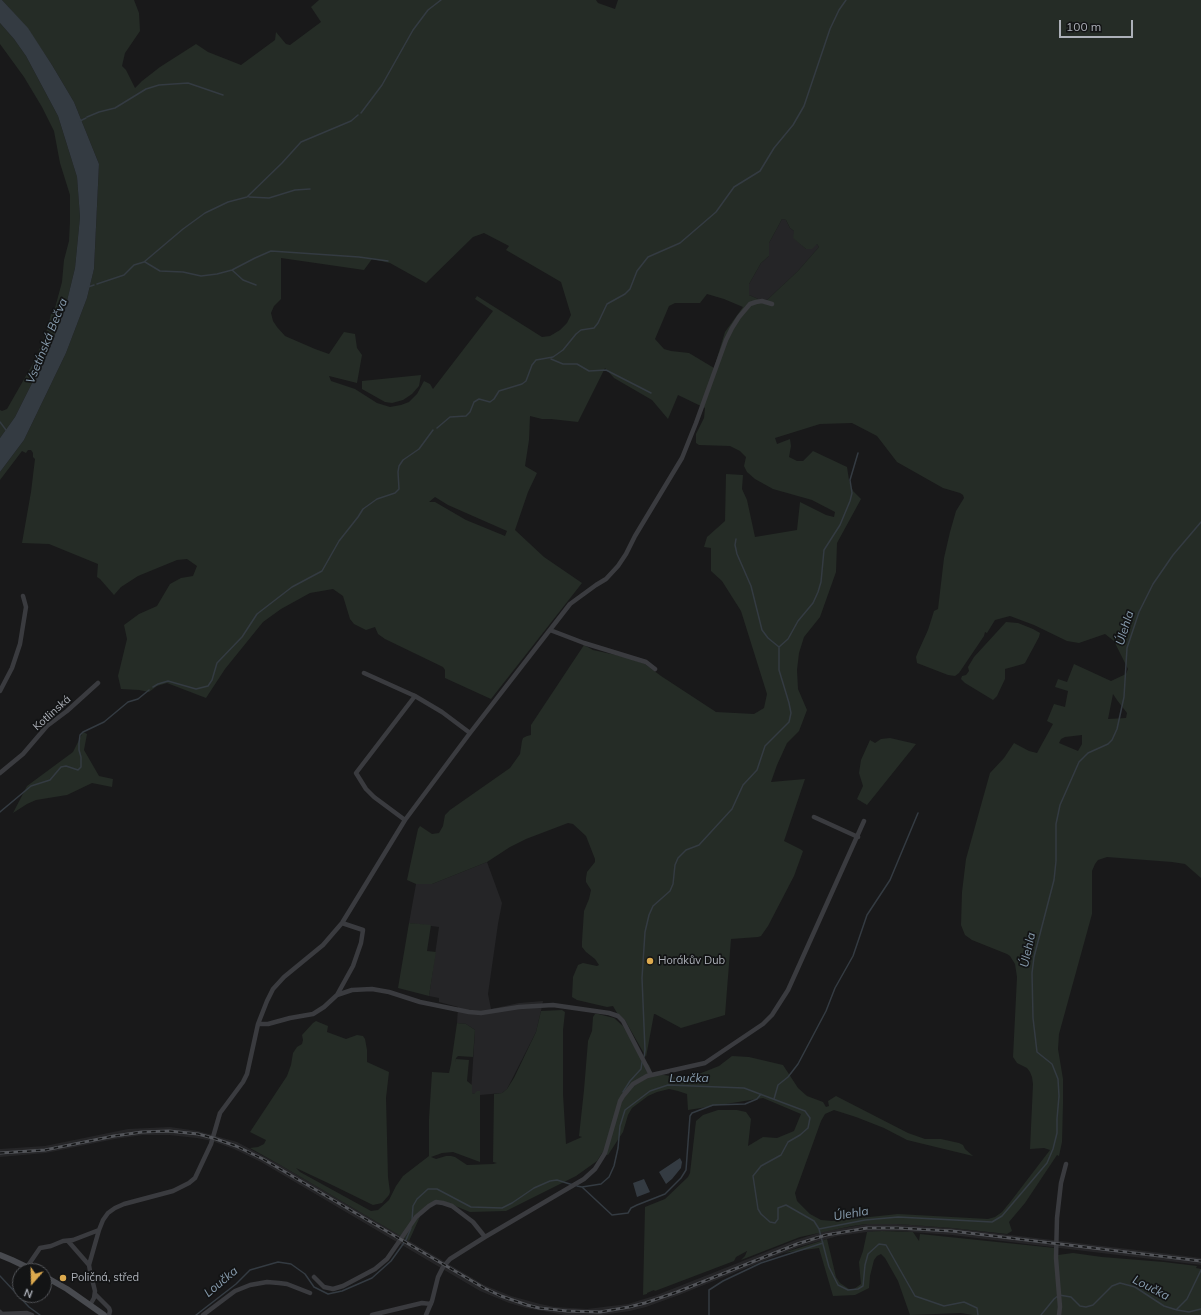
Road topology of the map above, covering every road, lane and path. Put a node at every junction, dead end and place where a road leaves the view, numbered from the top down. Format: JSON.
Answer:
{"nodes":[{"id":1,"x":772,"y":304,"type":"dead end"},
{"id":2,"x":23,"y":596,"type":"dead end"},
{"id":3,"x":550,"y":630,"type":"junction"},
{"id":4,"x":655,"y":669,"type":"dead end"},
{"id":5,"x":364,"y":673,"type":"dead end"},
{"id":6,"x":98,"y":683,"type":"dead end"},
{"id":7,"x":0,"y":691,"type":"edge"},
{"id":8,"x":415,"y":696,"type":"junction"},
{"id":9,"x":470,"y":733,"type":"junction"},
{"id":10,"x":0,"y":773,"type":"edge"},
{"id":11,"x":814,"y":817,"type":"dead end"},
{"id":12,"x":405,"y":820,"type":"junction"},
{"id":13,"x":864,"y":821,"type":"dead end"},
{"id":14,"x":858,"y":837,"type":"junction"},
{"id":15,"x":342,"y":923,"type":"junction"},
{"id":16,"x":337,"y":996,"type":"junction"},
{"id":17,"x":258,"y":1024,"type":"junction"},
{"id":18,"x":651,"y":1075,"type":"junction"},
{"id":19,"x":1066,"y":1164,"type":"dead end"},
{"id":20,"x":99,"y":1230,"type":"junction"},
{"id":21,"x":484,"y":1237,"type":"junction"},
{"id":22,"x":68,"y":1241,"type":"junction"},
{"id":23,"x":0,"y":1255,"type":"edge"},
{"id":24,"x":18,"y":1263,"type":"edge"},
{"id":25,"x":30,"y":1263,"type":"edge"},
{"id":26,"x":89,"y":1265,"type":"junction"},
{"id":27,"x":314,"y":1277,"type":"dead end"},
{"id":28,"x":52,"y":1281,"type":"edge"},
{"id":29,"x":310,"y":1293,"type":"dead end"},
{"id":30,"x":95,"y":1294,"type":"junction"},
{"id":31,"x":431,"y":1304,"type":"junction"},
{"id":32,"x":90,"y":1305,"type":"junction"},
{"id":33,"x":1,"y":1314,"type":"edge"},
{"id":34,"x":32,"y":1315,"type":"edge"},
{"id":35,"x":104,"y":1315,"type":"edge"},
{"id":36,"x":109,"y":1315,"type":"edge"},
{"id":37,"x":203,"y":1315,"type":"edge"},
{"id":38,"x":372,"y":1315,"type":"edge"},
{"id":39,"x":426,"y":1315,"type":"edge"},
{"id":40,"x":1059,"y":1315,"type":"edge"}],
"edges":[{"from":1,"to":3,"type":"street"},
{"from":2,"to":7,"type":"street"},
{"from":3,"to":4,"type":"street"},
{"from":3,"to":9,"type":"street"},
{"from":5,"to":8,"type":"street"},
{"from":6,"to":10,"type":"street","name":"Kotlinská"},
{"from":8,"to":9,"type":"street"},
{"from":8,"to":12,"type":"street"},
{"from":9,"to":12,"type":"street"},
{"from":11,"to":14,"type":"street"},
{"from":12,"to":15,"type":"street"},
{"from":13,"to":14,"type":"street"},
{"from":14,"to":18,"type":"street"},
{"from":15,"to":16,"type":"street"},
{"from":15,"to":17,"type":"street"},
{"from":16,"to":17,"type":"street"},
{"from":16,"to":18,"type":"street"},
{"from":17,"to":20,"type":"street"},
{"from":18,"to":21,"type":"street"},
{"from":19,"to":40,"type":"street"},
{"from":20,"to":22,"type":"street"},
{"from":20,"to":26,"type":"street"},
{"from":21,"to":27,"type":"street"},
{"from":21,"to":31,"type":"street"},
{"from":22,"to":25,"type":"street"},
{"from":22,"to":26,"type":"street"},
{"from":23,"to":24,"type":"main road"},
{"from":26,"to":30,"type":"street"},
{"from":28,"to":32,"type":"main road"},
{"from":29,"to":37,"type":"street"},
{"from":30,"to":32,"type":"street"},
{"from":30,"to":36,"type":"street"},
{"from":31,"to":38,"type":"street"},
{"from":31,"to":39,"type":"street"},
{"from":32,"to":35,"type":"main road"},
{"from":33,"to":34,"type":"street"}]}
